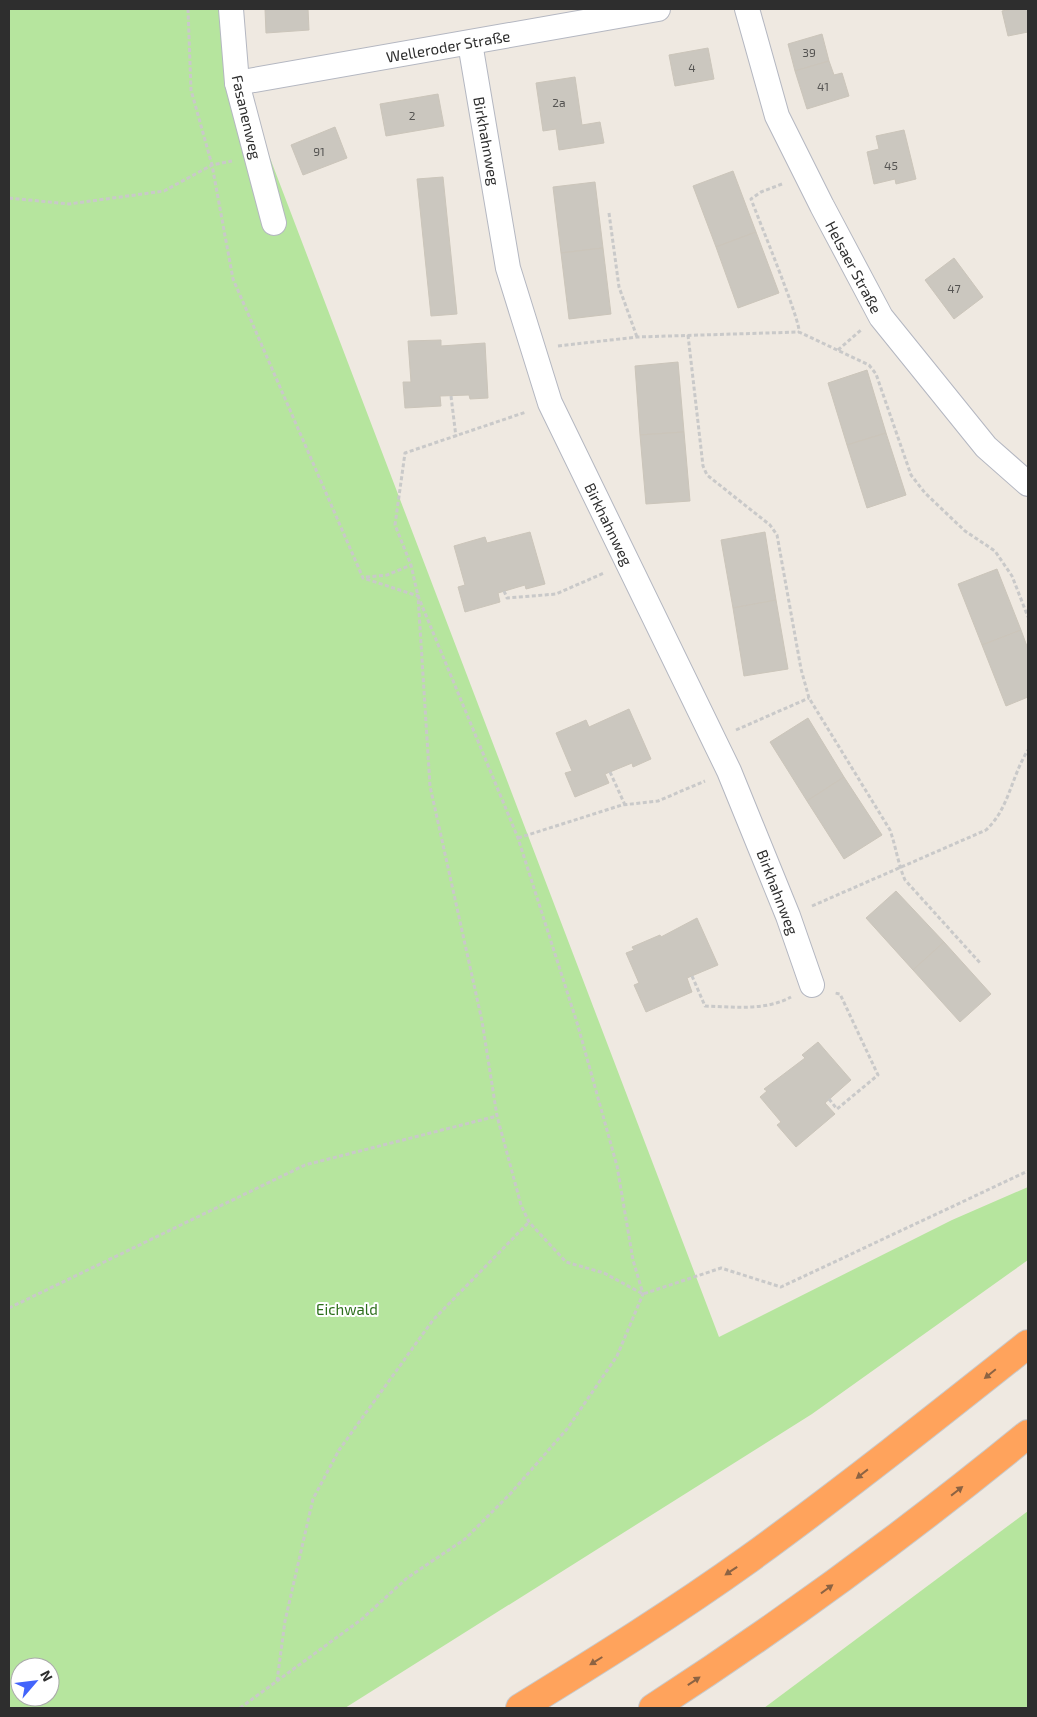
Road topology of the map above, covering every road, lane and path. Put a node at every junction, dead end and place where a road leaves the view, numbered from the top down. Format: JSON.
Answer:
{"nodes":[{"id":1,"x":188,"y":9,"type":"edge"},
{"id":2,"x":231,"y":9,"type":"edge"},
{"id":3,"x":658,"y":9,"type":"edge"},
{"id":4,"x":747,"y":9,"type":"edge"},
{"id":5,"x":470,"y":43,"type":"junction"},
{"id":6,"x":237,"y":83,"type":"junction"},
{"id":7,"x":256,"y":154,"type":"junction"},
{"id":8,"x":212,"y":166,"type":"junction"},
{"id":9,"x":786,"y":182,"type":"dead end"},
{"id":10,"x":9,"y":198,"type":"edge"},
{"id":11,"x":609,"y":213,"type":"dead end"},
{"id":12,"x":274,"y":223,"type":"dead end"},
{"id":13,"x":864,"y":327,"type":"dead end"},
{"id":14,"x":799,"y":332,"type":"junction"},
{"id":15,"x":688,"y":336,"type":"junction"},
{"id":16,"x":636,"y":337,"type":"junction"},
{"id":17,"x":533,"y":349,"type":"junction"},
{"id":18,"x":838,"y":350,"type":"junction"},
{"id":19,"x":451,"y":396,"type":"dead end"},
{"id":20,"x":550,"y":403,"type":"junction"},
{"id":21,"x":456,"y":437,"type":"junction"},
{"id":22,"x":1028,"y":484,"type":"edge"},
{"id":23,"x":411,"y":565,"type":"junction"},
{"id":24,"x":363,"y":578,"type":"junction"},
{"id":25,"x":592,"y":579,"type":"dead end"},
{"id":26,"x":504,"y":591,"type":"dead end"},
{"id":27,"x":418,"y":596,"type":"junction"},
{"id":28,"x":1028,"y":618,"type":"edge"},
{"id":29,"x":809,"y":698,"type":"junction"},
{"id":30,"x":714,"y":740,"type":"junction"},
{"id":31,"x":1028,"y":750,"type":"edge"},
{"id":32,"x":610,"y":772,"type":"dead end"},
{"id":33,"x":697,"y":784,"type":"dead end"},
{"id":34,"x":624,"y":805,"type":"junction"},
{"id":35,"x":518,"y":838,"type":"junction"},
{"id":36,"x":900,"y":868,"type":"junction"},
{"id":37,"x":788,"y":916,"type":"junction"},
{"id":38,"x":980,"y":964,"type":"dead end"},
{"id":39,"x":692,"y":976,"type":"dead end"},
{"id":40,"x":812,"y":985,"type":"joint"},
{"id":41,"x":786,"y":999,"type":"dead end"},
{"id":42,"x":830,"y":1100,"type":"dead end"},
{"id":43,"x":497,"y":1116,"type":"junction"},
{"id":44,"x":1028,"y":1171,"type":"edge"},
{"id":45,"x":528,"y":1222,"type":"junction"},
{"id":46,"x":643,"y":1294,"type":"junction"},
{"id":47,"x":9,"y":1308,"type":"edge"},
{"id":48,"x":1028,"y":1344,"type":"edge"},
{"id":49,"x":1028,"y":1434,"type":"edge"},
{"id":50,"x":277,"y":1681,"type":"junction"},
{"id":51,"x":240,"y":1708,"type":"edge"},
{"id":52,"x":520,"y":1708,"type":"edge"},
{"id":53,"x":653,"y":1708,"type":"edge"}],
"edges":[{"from":1,"to":8,"type":"path"},
{"from":2,"to":6,"type":"street","name":"Fasanenweg"},
{"from":3,"to":5,"type":"street","name":"Welleroder Straße"},
{"from":4,"to":22,"type":"street","name":"Helsaer Straße"},
{"from":5,"to":6,"type":"street","name":"Welleroder Straße"},
{"from":5,"to":17,"type":"street","name":"Birkhahnweg"},
{"from":6,"to":7,"type":"street","name":"Fasanenweg"},
{"from":7,"to":8,"type":"path"},
{"from":7,"to":12,"type":"street","name":"Fasanenweg"},
{"from":8,"to":10,"type":"path"},
{"from":8,"to":24,"type":"path"},
{"from":9,"to":14,"type":"path"},
{"from":11,"to":16,"type":"path"},
{"from":13,"to":18,"type":"path"},
{"from":14,"to":15,"type":"path"},
{"from":14,"to":18,"type":"path"},
{"from":15,"to":16,"type":"path"},
{"from":15,"to":29,"type":"path"},
{"from":16,"to":17,"type":"path"},
{"from":17,"to":20,"type":"street","name":"Birkhahnweg"},
{"from":18,"to":28,"type":"path"},
{"from":19,"to":21,"type":"path"},
{"from":20,"to":21,"type":"path"},
{"from":20,"to":30,"type":"street","name":"Birkhahnweg"},
{"from":21,"to":23,"type":"path"},
{"from":23,"to":24,"type":"path"},
{"from":23,"to":27,"type":"path"},
{"from":24,"to":27,"type":"path"},
{"from":25,"to":26,"type":"path"},
{"from":27,"to":35,"type":"path"},
{"from":27,"to":43,"type":"path"},
{"from":29,"to":30,"type":"path"},
{"from":29,"to":36,"type":"path"},
{"from":30,"to":37,"type":"street","name":"Birkhahnweg"},
{"from":31,"to":36,"type":"path"},
{"from":32,"to":34,"type":"path"},
{"from":33,"to":34,"type":"path"},
{"from":34,"to":35,"type":"path"},
{"from":35,"to":46,"type":"path"},
{"from":36,"to":37,"type":"path"},
{"from":36,"to":38,"type":"path"},
{"from":37,"to":40,"type":"street","name":"Birkhahnweg"},
{"from":39,"to":41,"type":"path"},
{"from":40,"to":42,"type":"path"},
{"from":43,"to":45,"type":"path"},
{"from":43,"to":47,"type":"path"},
{"from":44,"to":46,"type":"path"},
{"from":45,"to":46,"type":"path"},
{"from":45,"to":50,"type":"path"},
{"from":46,"to":50,"type":"path"},
{"from":48,"to":52,"type":"highway","one_way":true},
{"from":53,"to":49,"type":"highway","one_way":true},
{"from":50,"to":51,"type":"path"}]}
